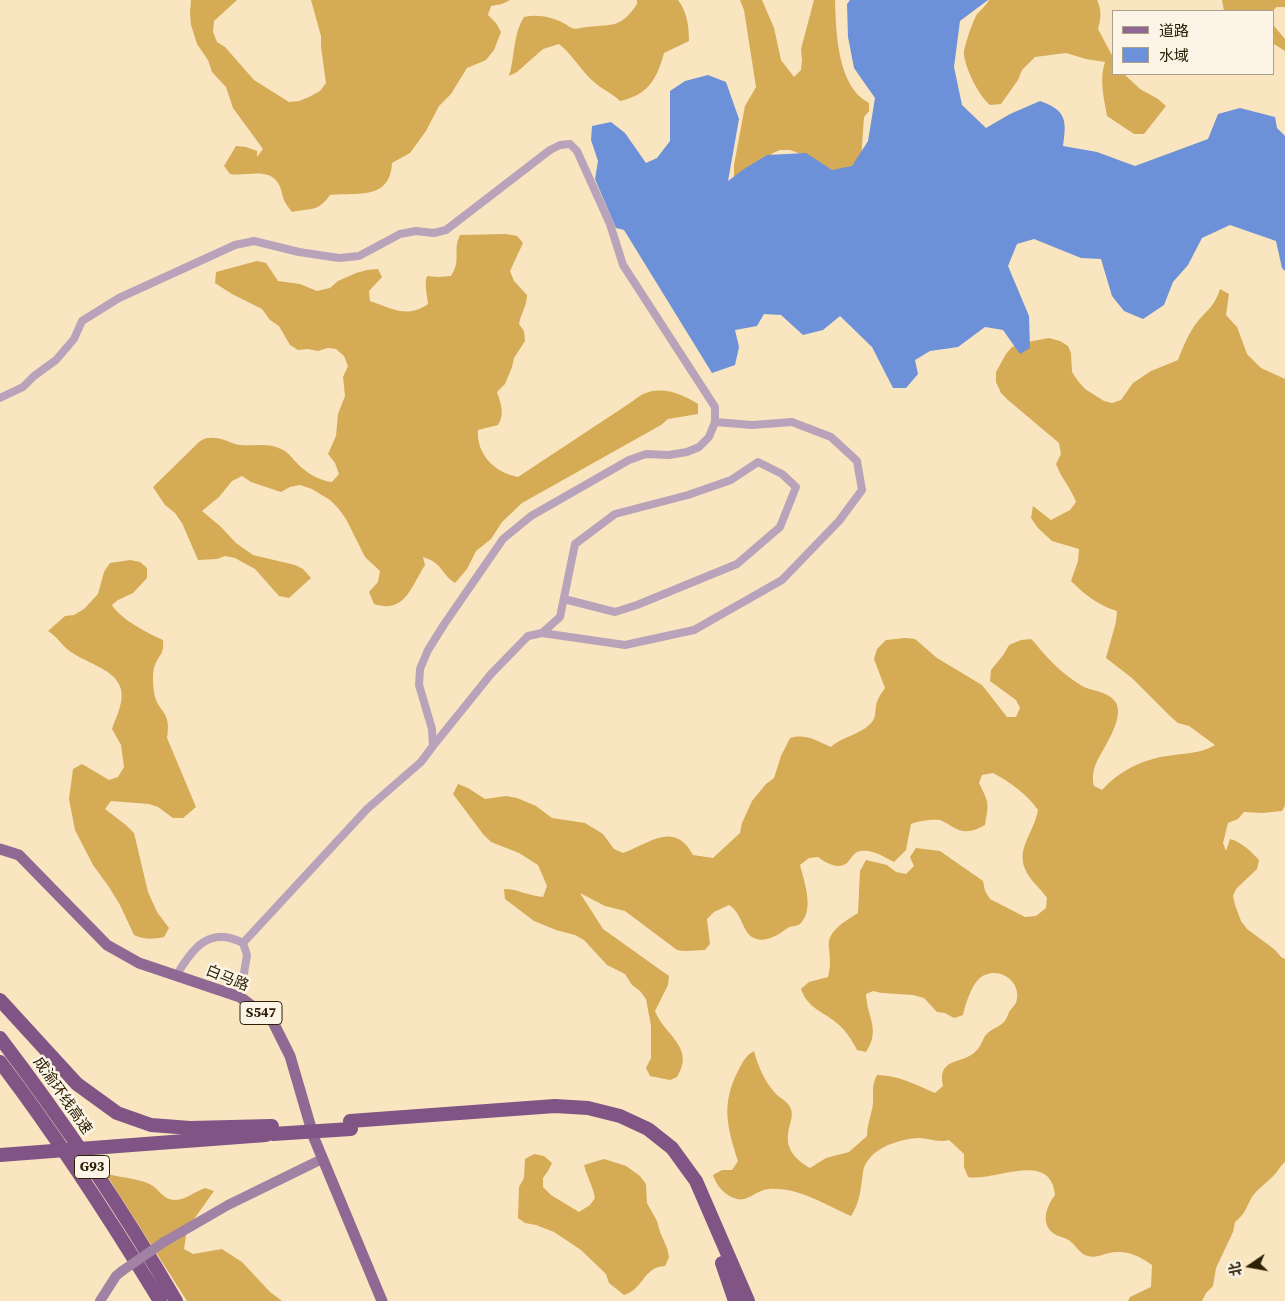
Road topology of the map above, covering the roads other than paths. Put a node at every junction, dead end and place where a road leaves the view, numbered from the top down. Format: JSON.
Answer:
{"nodes":[{"id":1,"x":0,"y":398,"type":"edge"},
{"id":2,"x":715,"y":422,"type":"junction"},
{"id":3,"x":564,"y":599,"type":"junction"},
{"id":4,"x":542,"y":633,"type":"junction"},
{"id":5,"x":433,"y":746,"type":"junction"},
{"id":6,"x":0,"y":849,"type":"edge"},
{"id":7,"x":243,"y":943,"type":"junction"},
{"id":8,"x":176,"y":976,"type":"junction"},
{"id":9,"x":240,"y":996,"type":"junction"},
{"id":10,"x":0,"y":1000,"type":"edge"},
{"id":11,"x":0,"y":1038,"type":"edge"},
{"id":12,"x":0,"y":1062,"type":"edge"},
{"id":13,"x":350,"y":1125,"type":"junction"},
{"id":14,"x":273,"y":1130,"type":"junction"},
{"id":15,"x":0,"y":1155,"type":"edge"},
{"id":16,"x":322,"y":1159,"type":"junction"},
{"id":17,"x":100,"y":1301,"type":"edge"},
{"id":18,"x":160,"y":1301,"type":"edge"},
{"id":19,"x":176,"y":1301,"type":"edge"},
{"id":20,"x":382,"y":1301,"type":"edge"},
{"id":21,"x":735,"y":1301,"type":"edge"},
{"id":22,"x":748,"y":1301,"type":"edge"}],
"edges":[{"from":1,"to":2,"type":"street"},
{"from":2,"to":4,"type":"street"},
{"from":2,"to":5,"type":"street"},
{"from":3,"to":3,"type":"street"},
{"from":3,"to":4,"type":"street"},
{"from":4,"to":5,"type":"street"},
{"from":5,"to":7,"type":"street"},
{"from":6,"to":8,"type":"main road","name":"白马路","number":"S547"},
{"from":7,"to":8,"type":"street"},
{"from":7,"to":9,"type":"street"},
{"from":8,"to":9,"type":"main road","name":"白马路","number":"S547"},
{"from":9,"to":16,"type":"main road","name":"白马路","number":"S547"},
{"from":10,"to":14,"type":"highway"},
{"from":11,"to":19,"type":"highway","name":"成渝环线高速","number":"G93"},
{"from":12,"to":18,"type":"highway","name":"成渝环线高速","number":"G93"},
{"from":13,"to":14,"type":"highway","bridge":true},
{"from":13,"to":21,"type":"highway"},
{"from":13,"to":22,"type":"highway"},
{"from":14,"to":15,"type":"highway","bridge":true},
{"from":16,"to":17,"type":"street","bridge":true},
{"from":16,"to":20,"type":"main road","name":"白马路","number":"S547"}]}
